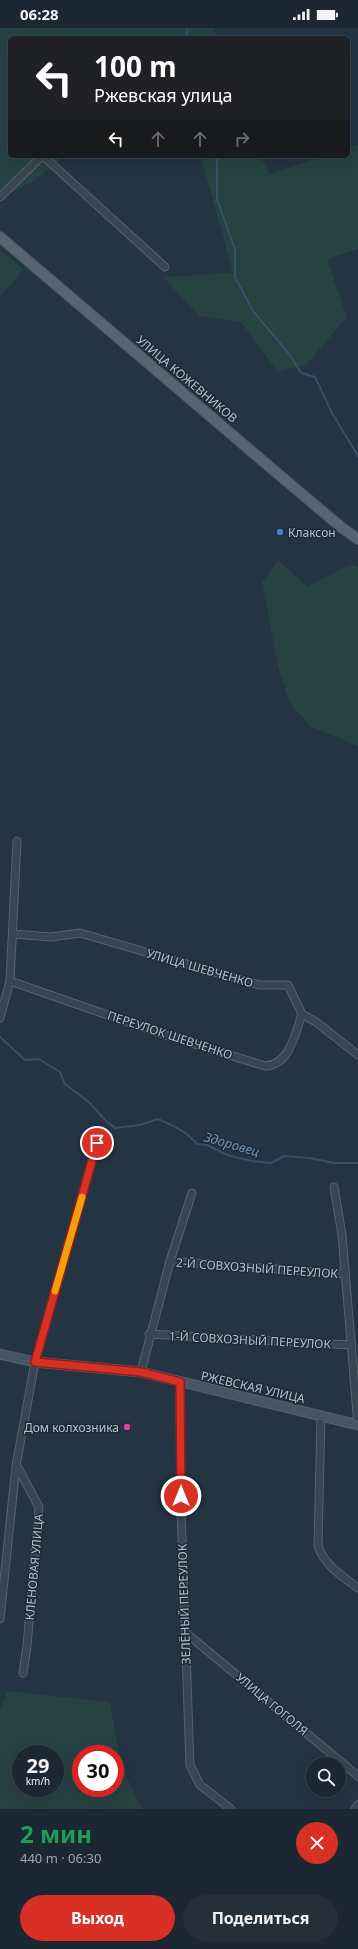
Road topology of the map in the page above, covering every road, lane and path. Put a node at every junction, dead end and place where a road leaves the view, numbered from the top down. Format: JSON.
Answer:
{"nodes":[{"id":1,"x":41,"y":158,"type":"edge"},
{"id":2,"x":45,"y":158,"type":"edge"},
{"id":3,"x":0,"y":197,"type":"edge"},
{"id":4,"x":0,"y":237,"type":"edge"},
{"id":5,"x":165,"y":267,"type":"dead end"},
{"id":6,"x":358,"y":539,"type":"edge"},
{"id":7,"x":17,"y":841,"type":"dead end"},
{"id":8,"x":13,"y":934,"type":"junction"},
{"id":9,"x":10,"y":981,"type":"junction"},
{"id":10,"x":302,"y":1014,"type":"junction"},
{"id":11,"x":0,"y":1018,"type":"edge"},
{"id":12,"x":358,"y":1055,"type":"edge"},
{"id":13,"x":97,"y":1143,"type":"dead end"},
{"id":14,"x":334,"y":1187,"type":"dead end"},
{"id":15,"x":192,"y":1193,"type":"dead end"},
{"id":16,"x":170,"y":1261,"type":"junction"},
{"id":17,"x":345,"y":1274,"type":"junction"},
{"id":18,"x":149,"y":1334,"type":"junction"},
{"id":19,"x":352,"y":1345,"type":"junction"},
{"id":20,"x":0,"y":1354,"type":"edge"},
{"id":21,"x":35,"y":1362,"type":"junction"},
{"id":22,"x":141,"y":1372,"type":"junction"},
{"id":23,"x":180,"y":1382,"type":"junction"},
{"id":24,"x":321,"y":1416,"type":"junction"},
{"id":25,"x":358,"y":1425,"type":"edge"},
{"id":26,"x":16,"y":1466,"type":"junction"},
{"id":27,"x":358,"y":1588,"type":"edge"},
{"id":28,"x":0,"y":1619,"type":"edge"},
{"id":29,"x":186,"y":1633,"type":"junction"},
{"id":30,"x":23,"y":1673,"type":"dead end"},
{"id":31,"x":358,"y":1776,"type":"edge"},
{"id":32,"x":358,"y":1804,"type":"edge"},
{"id":33,"x":231,"y":1809,"type":"edge"},
{"id":34,"x":355,"y":1809,"type":"edge"}],
"edges":[{"from":1,"to":3,"type":"street"},
{"from":2,"to":5,"type":"street"},
{"from":4,"to":6,"type":"main road","name":"УЛИЦА КОЖЕВНИКОВ"},
{"from":7,"to":8,"type":"street"},
{"from":8,"to":9,"type":"street"},
{"from":8,"to":10,"type":"street","name":"УЛИЦА ШЕВЧЕНКО"},
{"from":9,"to":10,"type":"street","name":"ПЕРЕУЛОК ШЕВЧЕНКО"},
{"from":9,"to":11,"type":"street"},
{"from":10,"to":12,"type":"street"},
{"from":13,"to":21,"type":"street"},
{"from":14,"to":17,"type":"street"},
{"from":15,"to":16,"type":"street","name":"2-Й СОВХОЗНЫЙ ПЕРЕУЛОК"},
{"from":16,"to":17,"type":"street","name":"2-Й СОВХОЗНЫЙ ПЕРЕУЛОК"},
{"from":16,"to":18,"type":"street","name":"2-Й СОВХОЗНЫЙ ПЕРЕУЛОК"},
{"from":17,"to":19,"type":"street"},
{"from":18,"to":19,"type":"street","name":"1-Й СОВХОЗНЫЙ ПЕРЕУЛОК"},
{"from":18,"to":22,"type":"street","name":"2-Й СОВХОЗНЫЙ ПЕРЕУЛОК"},
{"from":19,"to":25,"type":"street"},
{"from":20,"to":21,"type":"main road","name":"РЖЕВСКАЯ УЛИЦА"},
{"from":21,"to":22,"type":"main road","name":"РЖЕВСКАЯ УЛИЦА"},
{"from":21,"to":26,"type":"street"},
{"from":22,"to":23,"type":"main road","name":"РЖЕВСКАЯ УЛИЦА"},
{"from":23,"to":24,"type":"main road","name":"РЖЕВСКАЯ УЛИЦА"},
{"from":23,"to":29,"type":"street","name":"ЗЕЛЁНЫЙ ПЕРЕУЛОК"},
{"from":24,"to":25,"type":"main road","name":"РЖЕВСКАЯ УЛИЦА"},
{"from":24,"to":27,"type":"street"},
{"from":26,"to":28,"type":"street"},
{"from":26,"to":30,"type":"street","name":"КЛЕНОВАЯ УЛИЦА"},
{"from":29,"to":31,"type":"street","name":"УЛИЦА ГОГОЛЯ"},
{"from":29,"to":33,"type":"street","name":"ЗЕЛЁНЫЙ ПЕРЕУЛОК"},
{"from":32,"to":34,"type":"street"}]}
